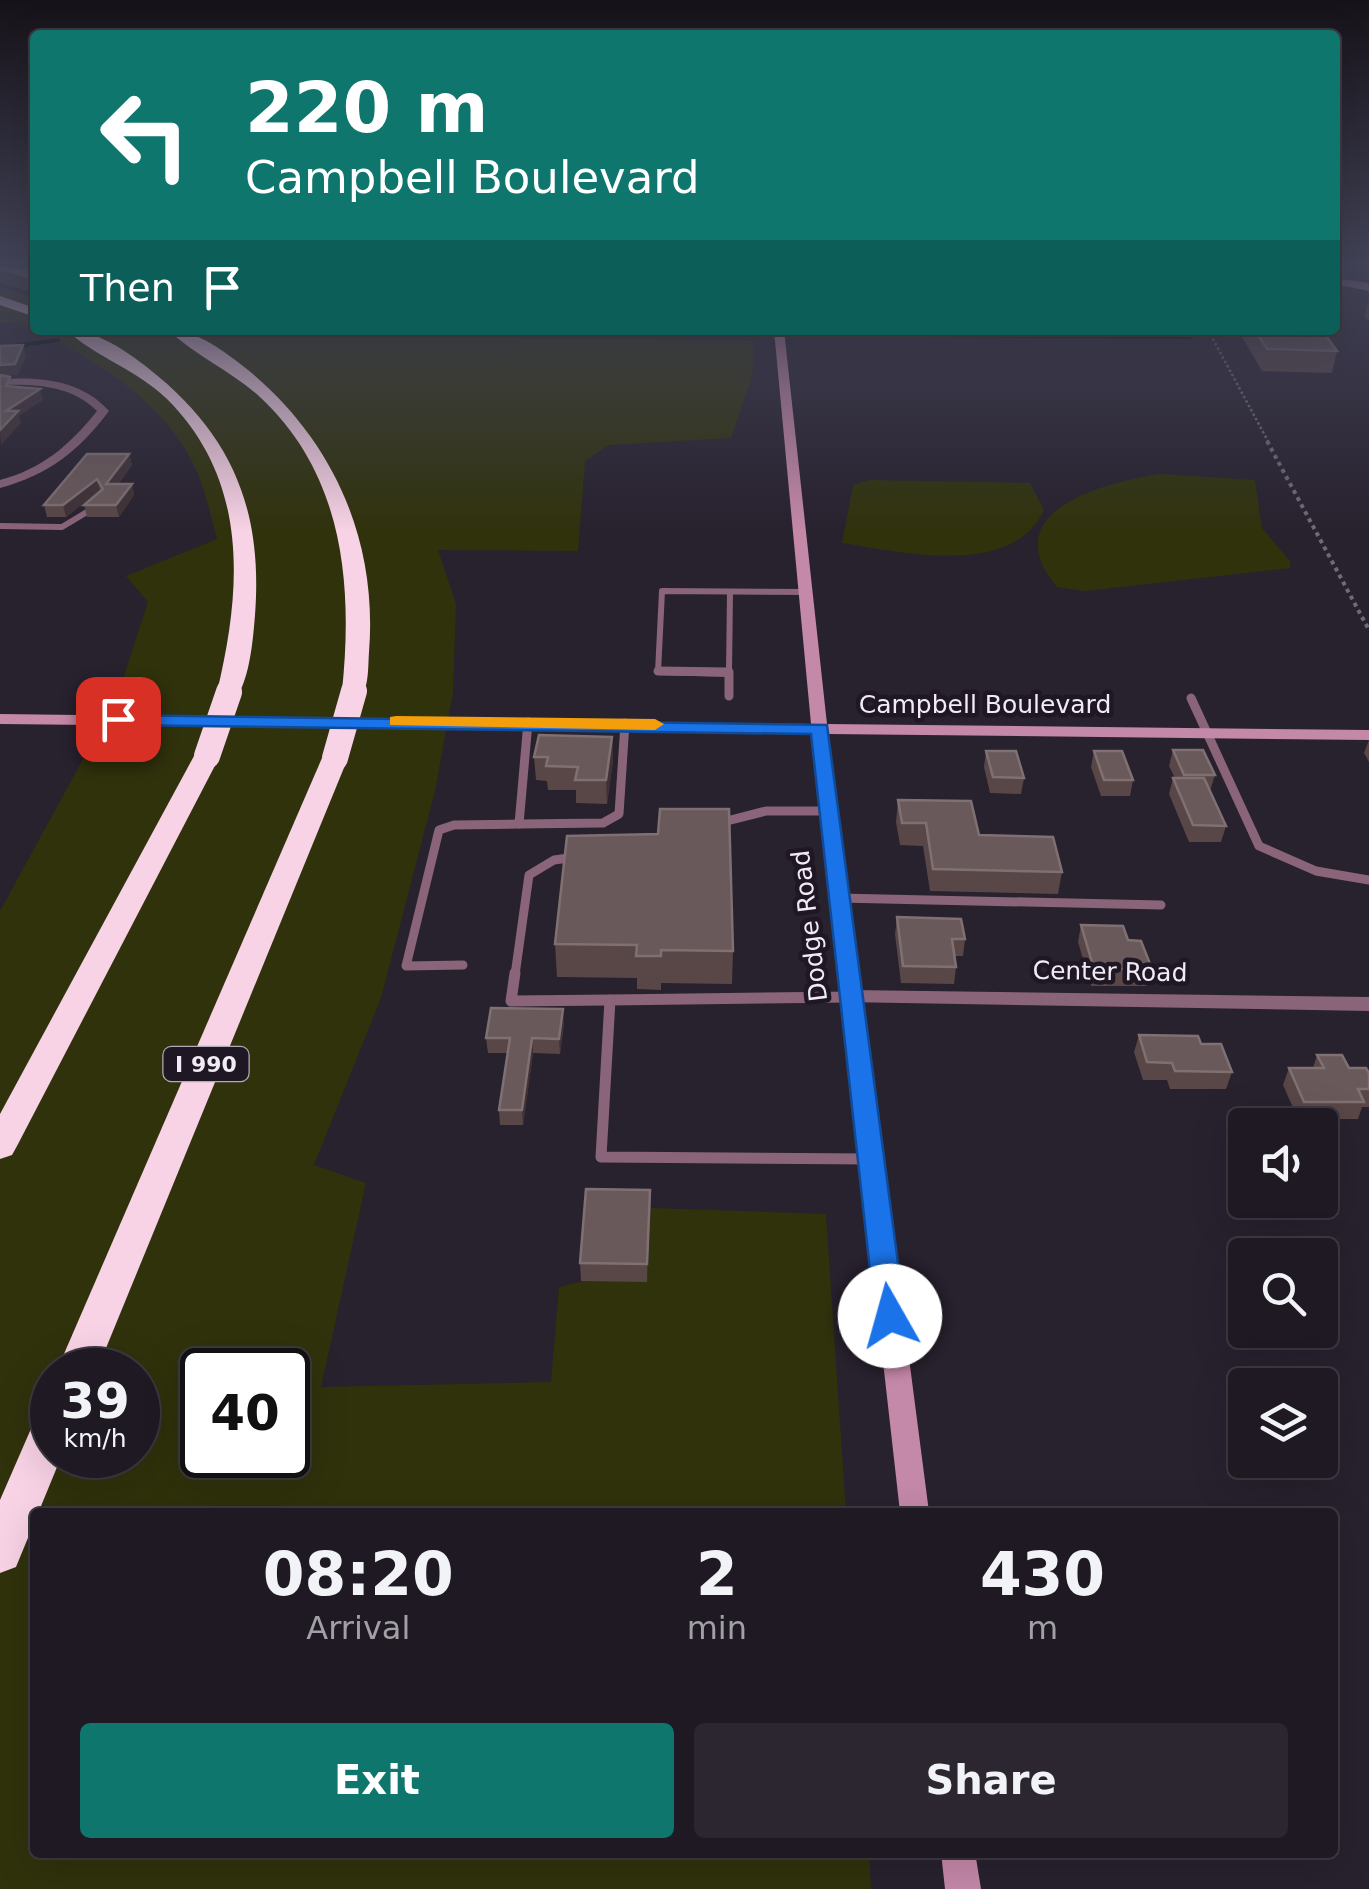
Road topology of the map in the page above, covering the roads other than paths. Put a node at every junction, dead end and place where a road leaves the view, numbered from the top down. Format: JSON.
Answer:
{"nodes":[{"id":1,"x":116,"y":354,"type":"edge"},
{"id":2,"x":214,"y":354,"type":"edge"},
{"id":3,"x":782,"y":354,"type":"edge"},
{"id":4,"x":0,"y":382,"type":"edge"},
{"id":5,"x":0,"y":484,"type":"edge"},
{"id":6,"x":100,"y":497,"type":"edge"},
{"id":7,"x":0,"y":526,"type":"edge"},
{"id":8,"x":730,"y":592,"type":"junction"},
{"id":9,"x":807,"y":592,"type":"junction"},
{"id":10,"x":729,"y":672,"type":"junction"},
{"id":11,"x":729,"y":696,"type":"dead end"},
{"id":12,"x":1191,"y":698,"type":"dead end"},
{"id":13,"x":0,"y":719,"type":"edge"},
{"id":14,"x":528,"y":722,"type":"junction"},
{"id":15,"x":625,"y":723,"type":"junction"},
{"id":16,"x":820,"y":729,"type":"junction"},
{"id":17,"x":1205,"y":732,"type":"junction"},
{"id":18,"x":1369,"y":735,"type":"edge"},
{"id":19,"x":828,"y":812,"type":"junction"},
{"id":20,"x":710,"y":823,"type":"edge"},
{"id":21,"x":519,"y":824,"type":"junction"},
{"id":22,"x":586,"y":857,"type":"edge"},
{"id":23,"x":1369,"y":880,"type":"edge"},
{"id":24,"x":838,"y":898,"type":"junction"},
{"id":25,"x":1161,"y":906,"type":"dead end"},
{"id":26,"x":463,"y":965,"type":"dead end"},
{"id":27,"x":850,"y":996,"type":"junction"},
{"id":28,"x":610,"y":1000,"type":"junction"},
{"id":29,"x":1369,"y":1004,"type":"edge"},
{"id":30,"x":0,"y":1146,"type":"edge"},
{"id":31,"x":870,"y":1159,"type":"junction"},
{"id":32,"x":86,"y":1348,"type":"edge"},
{"id":33,"x":31,"y":1478,"type":"edge"},
{"id":34,"x":914,"y":1508,"type":"edge"},
{"id":35,"x":0,"y":1552,"type":"edge"},
{"id":36,"x":959,"y":1858,"type":"edge"},
{"id":37,"x":962,"y":1889,"type":"edge"}],
"edges":[{"from":1,"to":30,"type":"highway","bridge":true},
{"from":2,"to":32,"type":"highway","number":"I 990","bridge":true},
{"from":3,"to":9,"type":"street","name":"Dodge Road"},
{"from":4,"to":5,"type":"street"},
{"from":6,"to":7,"type":"lane"},
{"from":8,"to":9,"type":"lane"},
{"from":8,"to":10,"type":"lane"},
{"from":8,"to":10,"type":"lane"},
{"from":9,"to":16,"type":"street","name":"Dodge Road"},
{"from":10,"to":11,"type":"lane"},
{"from":12,"to":17,"type":"lane"},
{"from":13,"to":14,"type":"street","name":"Campbell Boulevard"},
{"from":14,"to":15,"type":"street","name":"Campbell Boulevard"},
{"from":14,"to":21,"type":"lane"},
{"from":15,"to":16,"type":"street","name":"Campbell Boulevard"},
{"from":15,"to":21,"type":"lane"},
{"from":16,"to":17,"type":"street","name":"Campbell Boulevard"},
{"from":16,"to":19,"type":"street","name":"Dodge Road"},
{"from":17,"to":18,"type":"street","name":"Campbell Boulevard"},
{"from":17,"to":23,"type":"lane"},
{"from":19,"to":20,"type":"lane"},
{"from":19,"to":24,"type":"street","name":"Dodge Road"},
{"from":21,"to":26,"type":"lane"},
{"from":22,"to":28,"type":"lane"},
{"from":24,"to":25,"type":"lane"},
{"from":24,"to":27,"type":"street","name":"Dodge Road"},
{"from":27,"to":28,"type":"lane"},
{"from":27,"to":29,"type":"street","name":"Center Road"},
{"from":27,"to":31,"type":"street","name":"Dodge Road"},
{"from":28,"to":31,"type":"lane"},
{"from":31,"to":34,"type":"street","name":"Dodge Road"},
{"from":33,"to":35,"type":"highway"},
{"from":36,"to":37,"type":"street"}]}
